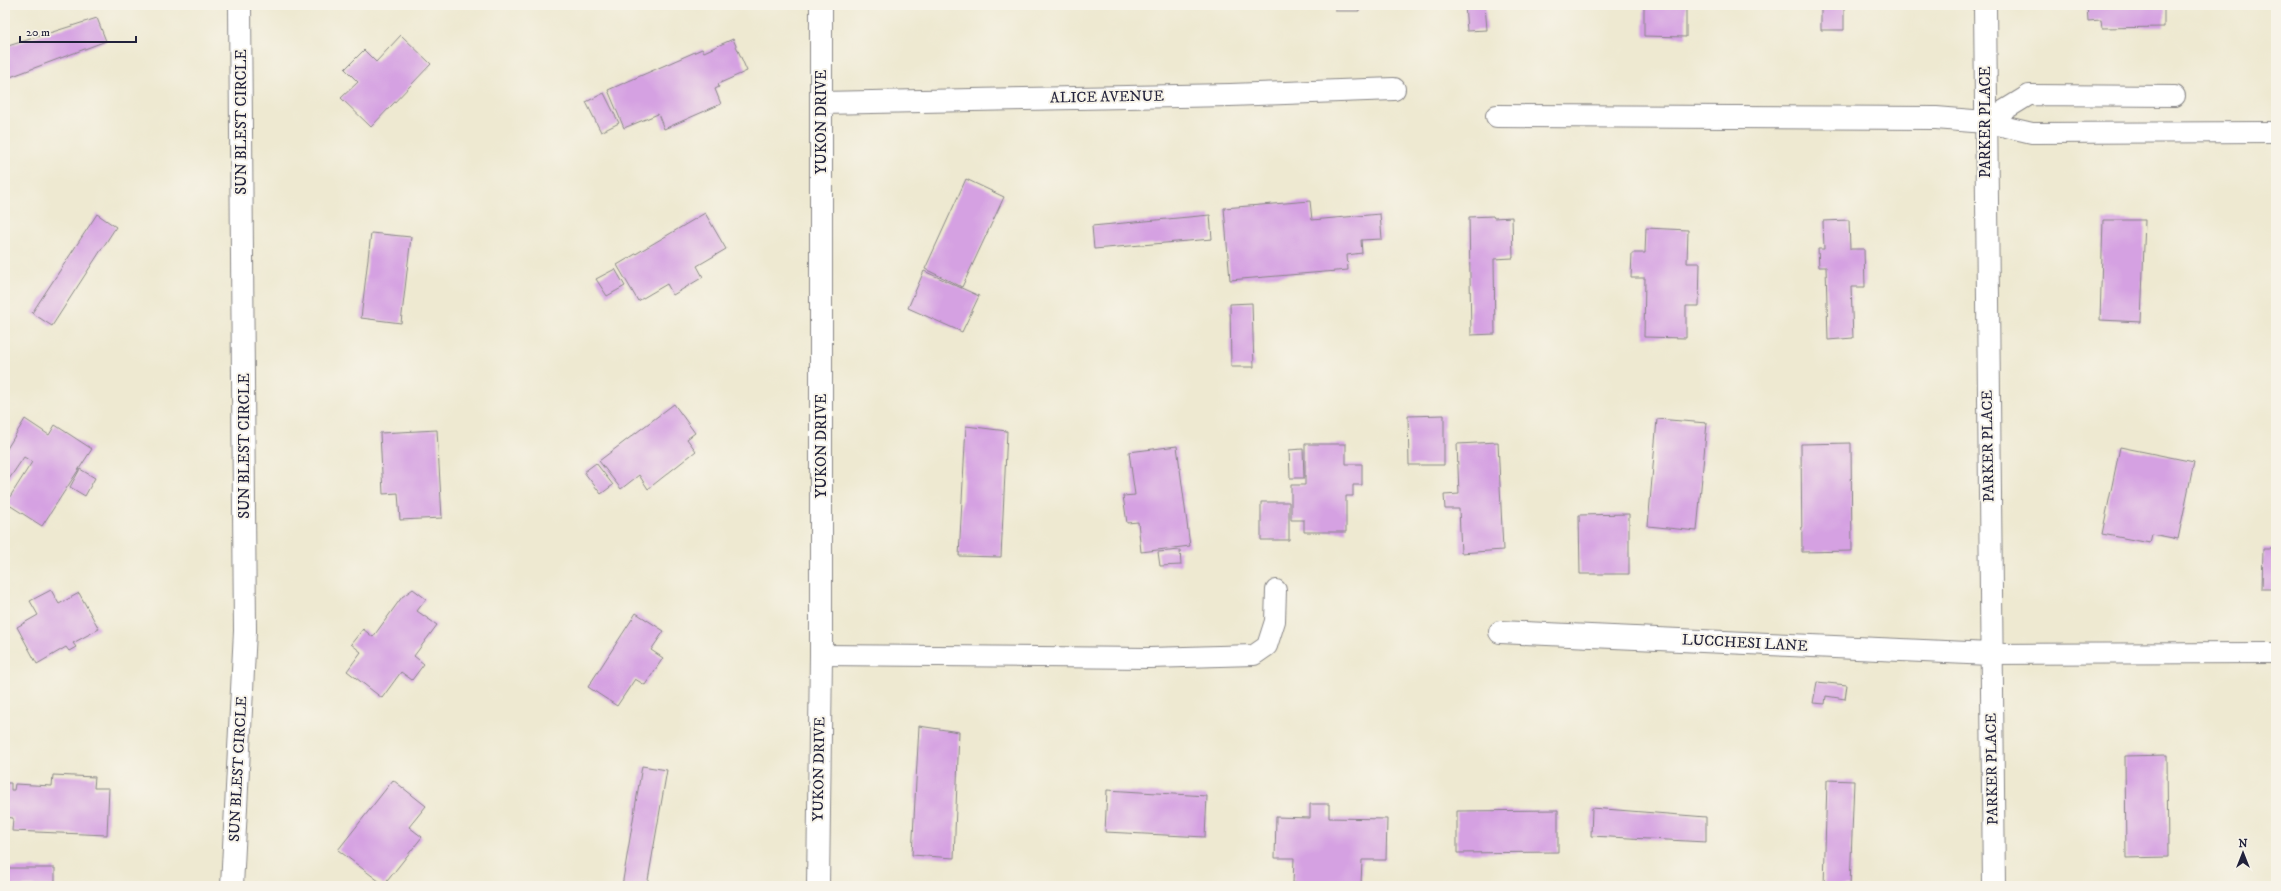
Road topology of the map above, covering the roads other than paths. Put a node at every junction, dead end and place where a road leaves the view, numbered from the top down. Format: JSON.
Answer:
{"nodes":[{"id":1,"x":240,"y":5,"type":"edge"},
{"id":2,"x":820,"y":5,"type":"edge"},
{"id":3,"x":1985,"y":5,"type":"edge"},
{"id":4,"x":1394,"y":89,"type":"dead end"},
{"id":5,"x":2175,"y":96,"type":"dead end"},
{"id":6,"x":821,"y":103,"type":"junction"},
{"id":7,"x":1497,"y":116,"type":"dead end"},
{"id":8,"x":1985,"y":122,"type":"junction"},
{"id":9,"x":2276,"y":132,"type":"edge"},
{"id":10,"x":1276,"y":590,"type":"dead end"},
{"id":11,"x":1500,"y":632,"type":"dead end"},
{"id":12,"x":2276,"y":653,"type":"edge"},
{"id":13,"x":821,"y":654,"type":"junction"},
{"id":14,"x":1990,"y":654,"type":"junction"},
{"id":15,"x":232,"y":886,"type":"edge"},
{"id":16,"x":818,"y":886,"type":"edge"},
{"id":17,"x":1994,"y":886,"type":"edge"}],
"edges":[{"from":1,"to":15,"type":"street","name":"SUN BLEST CIRCLE"},
{"from":2,"to":6,"type":"street","name":"YUKON DRIVE"},
{"from":3,"to":8,"type":"street","name":"PARKER PLACE"},
{"from":4,"to":6,"type":"street","name":"ALICE AVENUE"},
{"from":5,"to":8,"type":"lane"},
{"from":6,"to":13,"type":"street","name":"YUKON DRIVE"},
{"from":7,"to":8,"type":"street"},
{"from":8,"to":9,"type":"lane"},
{"from":8,"to":14,"type":"street","name":"PARKER PLACE"},
{"from":10,"to":13,"type":"lane"},
{"from":11,"to":14,"type":"street","name":"LUCCHESI LANE"},
{"from":12,"to":14,"type":"lane"},
{"from":13,"to":16,"type":"street","name":"YUKON DRIVE"},
{"from":14,"to":17,"type":"street","name":"PARKER PLACE"}]}
